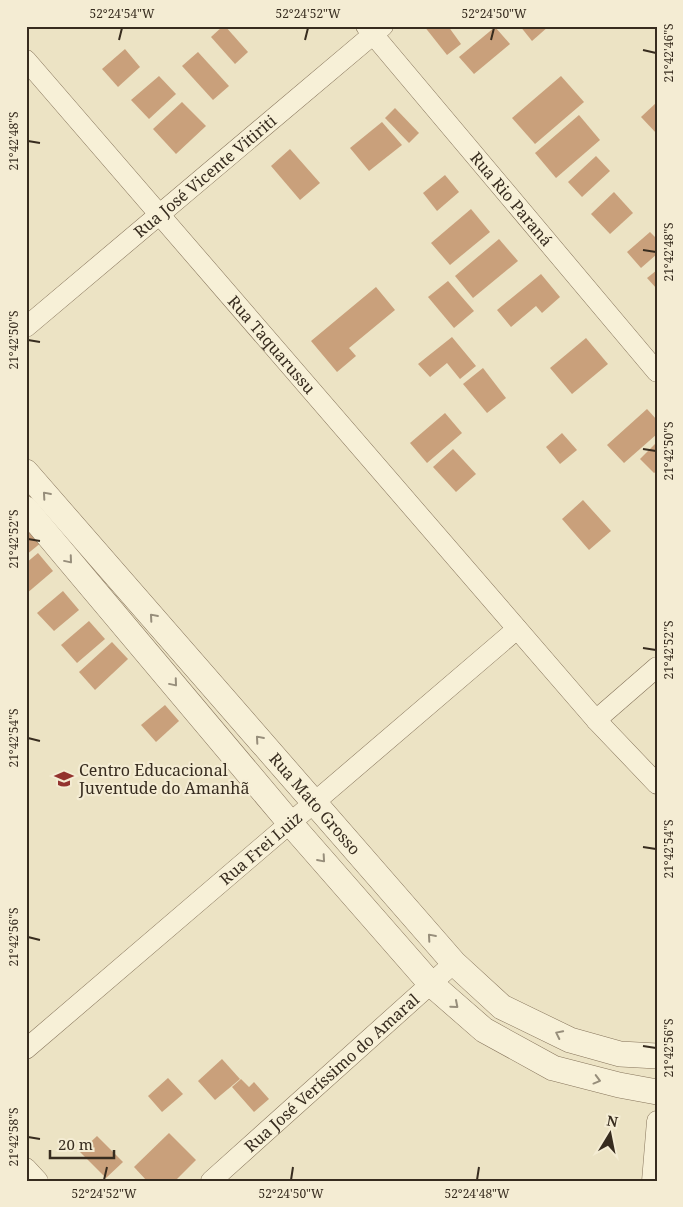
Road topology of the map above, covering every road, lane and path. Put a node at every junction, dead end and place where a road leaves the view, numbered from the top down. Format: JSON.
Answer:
{"nodes":[{"id":1,"x":374,"y":29,"type":"edge"},
{"id":2,"x":26,"y":60,"type":"edge"},
{"id":3,"x":159,"y":214,"type":"junction"},
{"id":4,"x":26,"y":327,"type":"edge"},
{"id":5,"x":657,"y":372,"type":"edge"},
{"id":6,"x":26,"y":472,"type":"edge"},
{"id":7,"x":26,"y":509,"type":"edge"},
{"id":8,"x":517,"y":629,"type":"junction"},
{"id":9,"x":657,"y":667,"type":"edge"},
{"id":10,"x":596,"y":720,"type":"junction"},
{"id":11,"x":657,"y":784,"type":"edge"},
{"id":12,"x":314,"y":803,"type":"junction"},
{"id":13,"x":290,"y":823,"type":"junction"},
{"id":14,"x":454,"y":963,"type":"junction"},
{"id":15,"x":430,"y":983,"type":"junction"},
{"id":16,"x":26,"y":1049,"type":"edge"},
{"id":17,"x":657,"y":1056,"type":"edge"},
{"id":18,"x":657,"y":1092,"type":"edge"},
{"id":19,"x":657,"y":1121,"type":"edge"},
{"id":20,"x":26,"y":1168,"type":"edge"},
{"id":21,"x":38,"y":1181,"type":"edge"},
{"id":22,"x":210,"y":1181,"type":"edge"},
{"id":23,"x":652,"y":1181,"type":"edge"}],
"edges":[{"from":1,"to":3,"type":"street","name":"Rua José Vicente Vitiriti"},
{"from":1,"to":5,"type":"street","name":"Rua Rio Paraná"},
{"from":2,"to":3,"type":"street","name":"Rua Taquarussu"},
{"from":3,"to":4,"type":"street","name":"Rua José Vicente Vitiriti"},
{"from":3,"to":8,"type":"street","name":"Rua Taquarussu"},
{"from":12,"to":6,"type":"street","name":"Rua Mato Grosso","one_way":true},
{"from":7,"to":13,"type":"street","name":"Rua Mato Grosso","one_way":true},
{"from":8,"to":10,"type":"street","name":"Rua Taquarussu"},
{"from":8,"to":12,"type":"street","name":"Rua Frei Luiz"},
{"from":9,"to":10,"type":"street"},
{"from":10,"to":11,"type":"street","name":"Rua Taquarussu"},
{"from":12,"to":13,"type":"street","name":"Rua Frei Luiz"},
{"from":14,"to":12,"type":"street","name":"Rua Mato Grosso","one_way":true},
{"from":13,"to":15,"type":"street","name":"Rua Mato Grosso","one_way":true},
{"from":13,"to":16,"type":"street","name":"Rua Frei Luiz"},
{"from":14,"to":15,"type":"street","name":"Rua José Veríssimo do Amaral"},
{"from":17,"to":14,"type":"street","name":"Rua Mato Grosso","one_way":true},
{"from":15,"to":18,"type":"street","name":"Rua Mato Grosso","one_way":true},
{"from":15,"to":22,"type":"street","name":"Rua José Veríssimo do Amaral"},
{"from":19,"to":23,"type":"street"},
{"from":20,"to":21,"type":"street"}]}
